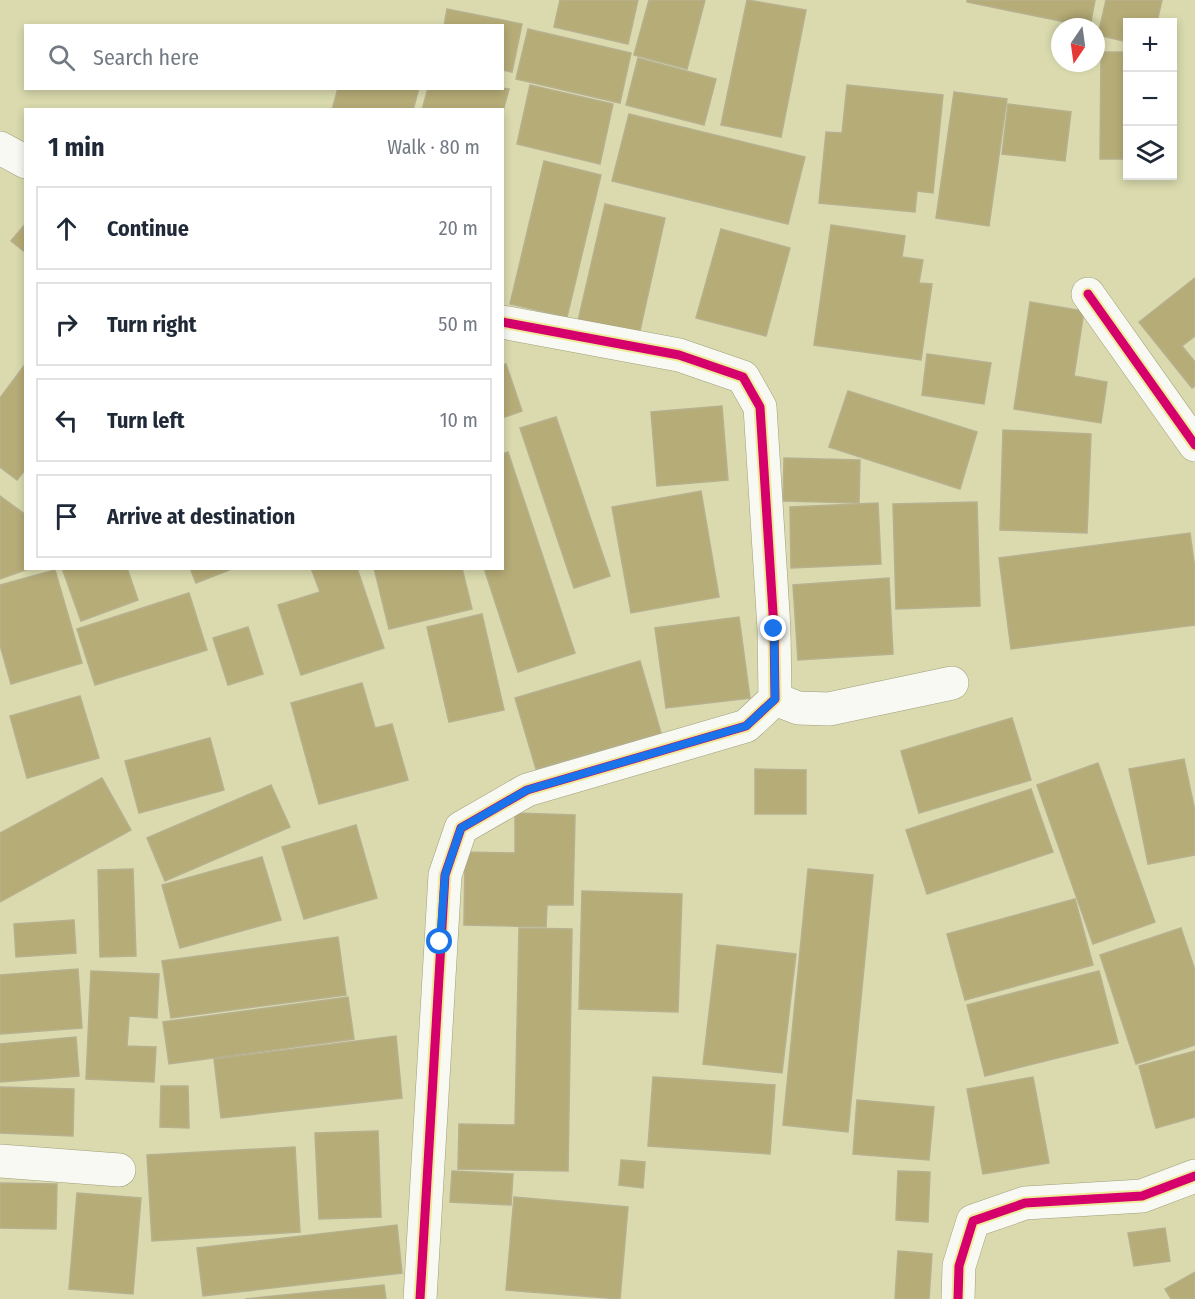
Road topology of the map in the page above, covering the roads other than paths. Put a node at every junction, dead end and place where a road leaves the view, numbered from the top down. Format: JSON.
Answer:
{"nodes":[{"id":1,"x":0,"y":148,"type":"edge"},
{"id":2,"x":24,"y":161,"type":"edge"},
{"id":3,"x":1088,"y":294,"type":"dead end"},
{"id":4,"x":504,"y":322,"type":"edge"},
{"id":5,"x":1195,"y":445,"type":"edge"},
{"id":6,"x":952,"y":682,"type":"dead end"},
{"id":7,"x":775,"y":699,"type":"junction"},
{"id":8,"x":0,"y":1161,"type":"edge"},
{"id":9,"x":119,"y":1170,"type":"dead end"},
{"id":10,"x":1195,"y":1176,"type":"edge"},
{"id":11,"x":420,"y":1299,"type":"edge"},
{"id":12,"x":958,"y":1299,"type":"edge"}],
"edges":[{"from":1,"to":2,"type":"street"},
{"from":3,"to":5,"type":"street"},
{"from":4,"to":7,"type":"street"},
{"from":6,"to":7,"type":"street"},
{"from":7,"to":11,"type":"street"},
{"from":8,"to":9,"type":"street"},
{"from":10,"to":12,"type":"street"}]}
